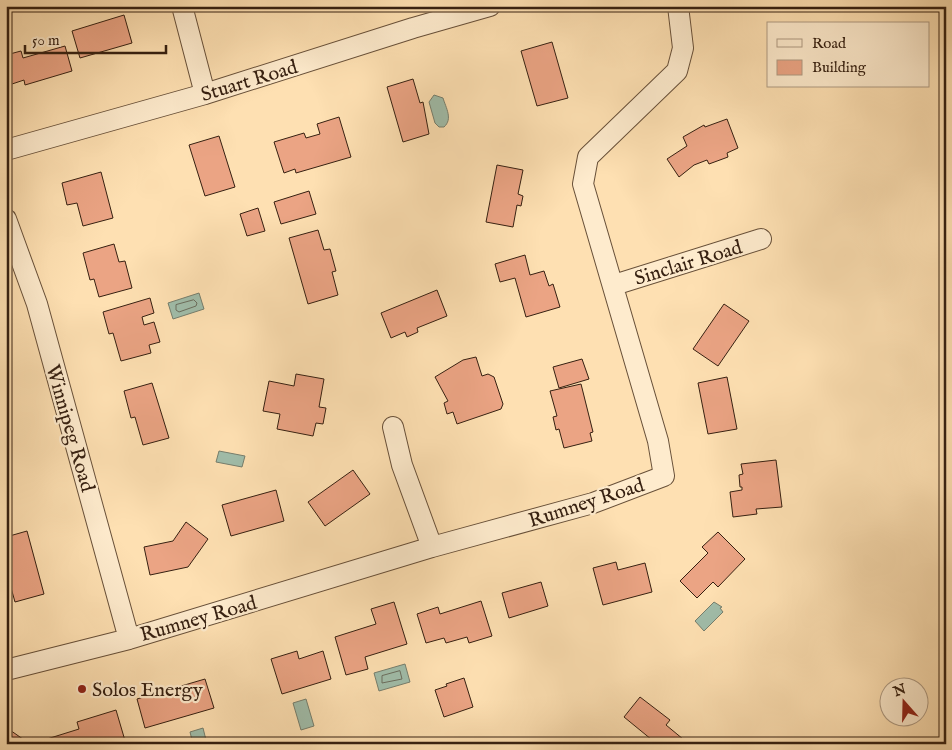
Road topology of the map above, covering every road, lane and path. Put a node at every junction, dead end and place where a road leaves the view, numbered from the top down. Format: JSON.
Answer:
{"nodes":[{"id":1,"x":182,"y":6,"type":"edge"},
{"id":2,"x":490,"y":6,"type":"edge"},
{"id":3,"x":678,"y":6,"type":"edge"},
{"id":4,"x":205,"y":94,"type":"junction"},
{"id":5,"x":6,"y":150,"type":"edge"},
{"id":6,"x":6,"y":219,"type":"edge"},
{"id":7,"x":761,"y":239,"type":"dead end"},
{"id":8,"x":614,"y":285,"type":"junction"},
{"id":9,"x":393,"y":427,"type":"dead end"},
{"id":10,"x":432,"y":547,"type":"junction"},
{"id":11,"x":129,"y":639,"type":"junction"},
{"id":12,"x":6,"y":670,"type":"edge"}],
"edges":[{"from":1,"to":4,"type":"street"},
{"from":2,"to":4,"type":"street","name":"Stuart Road"},
{"from":3,"to":8,"type":"street","name":"Rumney Road"},
{"from":4,"to":5,"type":"street","name":"Stuart Road"},
{"from":6,"to":11,"type":"street","name":"Winnipeg Road"},
{"from":7,"to":8,"type":"street","name":"Sinclair Road"},
{"from":8,"to":10,"type":"street","name":"Rumney Road"},
{"from":9,"to":10,"type":"street"},
{"from":10,"to":11,"type":"street","name":"Rumney Road"},
{"from":11,"to":12,"type":"street","name":"Rumney Road"}]}
